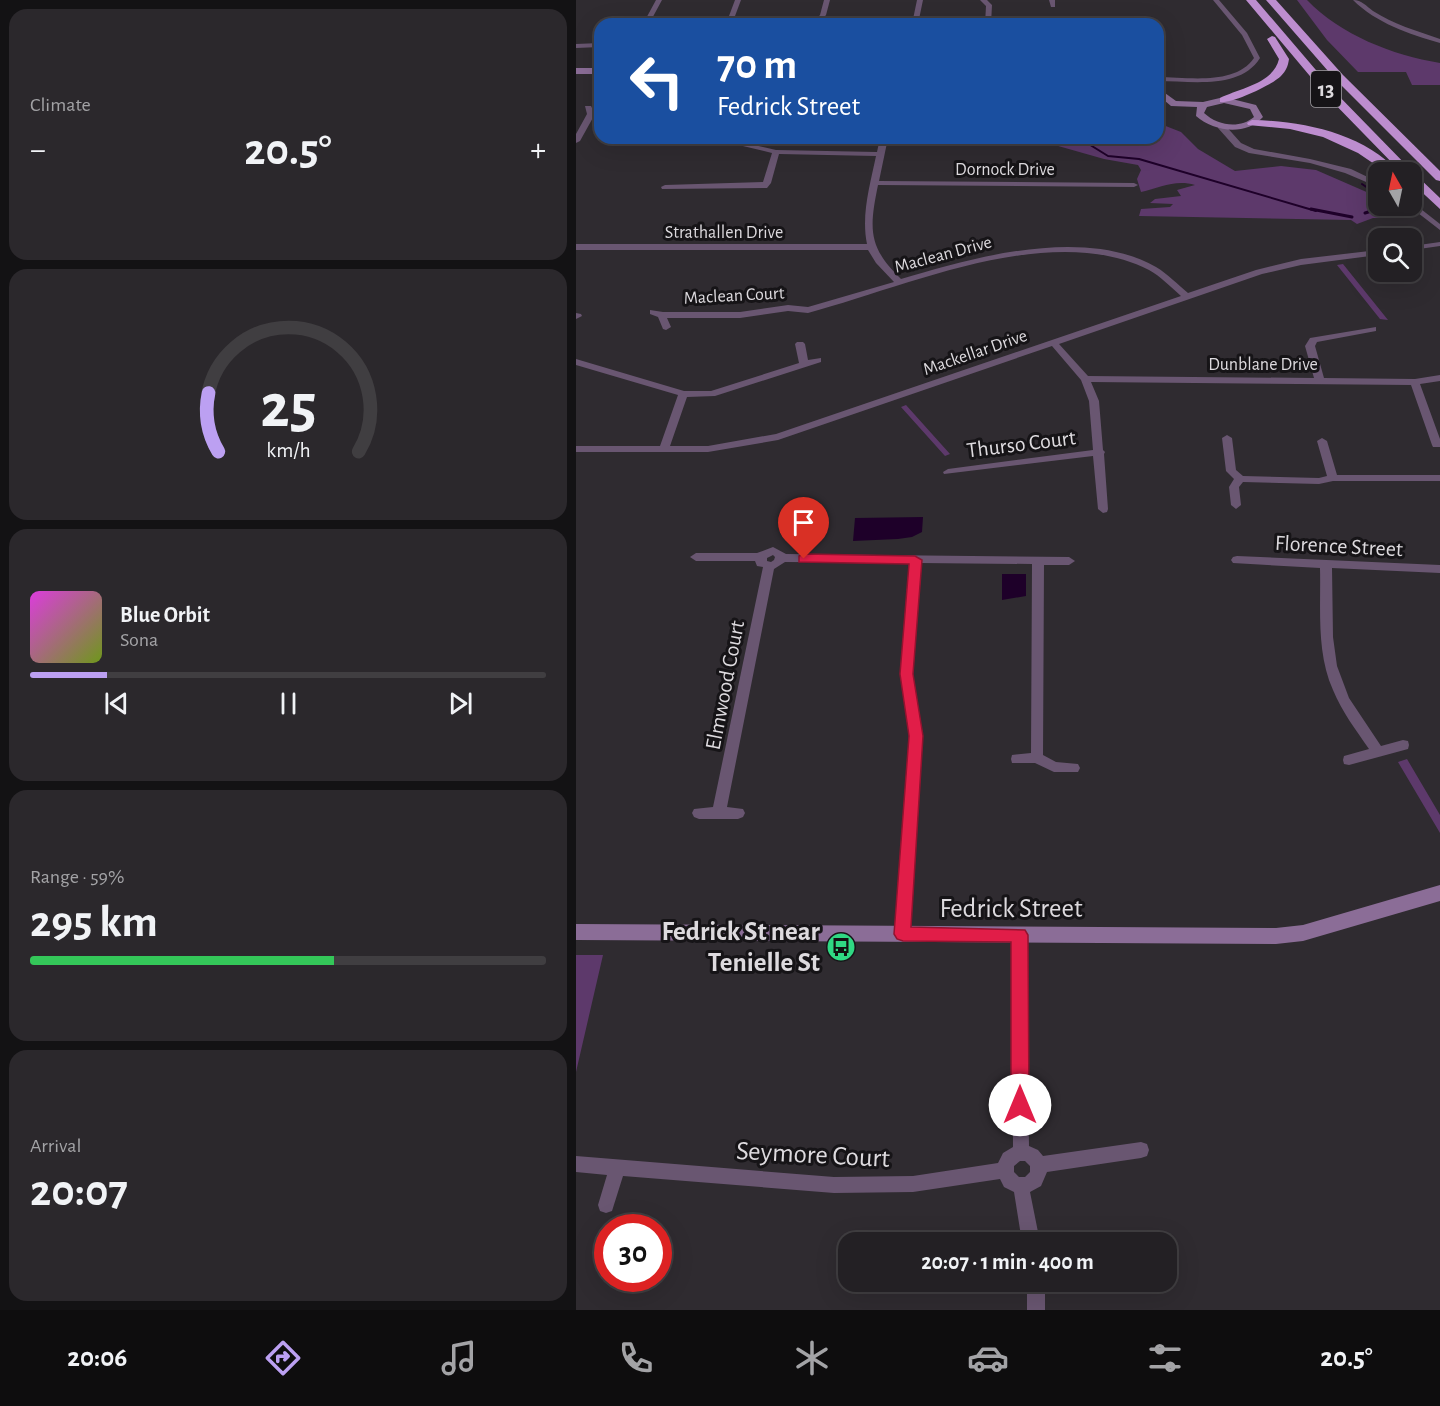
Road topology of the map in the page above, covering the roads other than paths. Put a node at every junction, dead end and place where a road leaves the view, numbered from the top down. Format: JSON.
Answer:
{"nodes":[{"id":1,"x":659,"y":0,"type":"edge"},
{"id":2,"x":738,"y":0,"type":"edge"},
{"id":3,"x":827,"y":0,"type":"edge"},
{"id":4,"x":920,"y":0,"type":"edge"},
{"id":5,"x":983,"y":0,"type":"edge"},
{"id":6,"x":1216,"y":0,"type":"edge"},
{"id":7,"x":1246,"y":0,"type":"edge"},
{"id":8,"x":1251,"y":0,"type":"edge"},
{"id":9,"x":1271,"y":0,"type":"edge"},
{"id":10,"x":1284,"y":0,"type":"edge"},
{"id":11,"x":1356,"y":0,"type":"edge"},
{"id":12,"x":649,"y":18,"type":"edge"},
{"id":13,"x":731,"y":18,"type":"edge"},
{"id":14,"x":820,"y":18,"type":"edge"},
{"id":15,"x":916,"y":18,"type":"edge"},
{"id":16,"x":988,"y":18,"type":"edge"},
{"id":17,"x":1440,"y":41,"type":"edge"},
{"id":18,"x":594,"y":45,"type":"edge"},
{"id":19,"x":576,"y":46,"type":"edge"},
{"id":20,"x":576,"y":71,"type":"edge"},
{"id":21,"x":594,"y":71,"type":"edge"},
{"id":22,"x":1339,"y":77,"type":"junction"},
{"id":23,"x":1164,"y":79,"type":"edge"},
{"id":24,"x":1164,"y":96,"type":"edge"},
{"id":25,"x":1224,"y":100,"type":"junction"},
{"id":26,"x":1203,"y":105,"type":"junction"},
{"id":27,"x":1164,"y":106,"type":"edge"},
{"id":28,"x":588,"y":108,"type":"dead end"},
{"id":29,"x":1202,"y":118,"type":"junction"},
{"id":30,"x":1247,"y":125,"type":"junction"},
{"id":31,"x":1221,"y":126,"type":"junction"},
{"id":32,"x":578,"y":133,"type":"edge"},
{"id":33,"x":576,"y":141,"type":"edge"},
{"id":34,"x":739,"y":144,"type":"edge"},
{"id":35,"x":883,"y":144,"type":"edge"},
{"id":36,"x":776,"y":152,"type":"junction"},
{"id":37,"x":1268,"y":152,"type":"junction"},
{"id":38,"x":881,"y":154,"type":"junction"},
{"id":39,"x":1379,"y":162,"type":"edge"},
{"id":40,"x":1397,"y":162,"type":"edge"},
{"id":41,"x":1440,"y":178,"type":"edge"},
{"id":42,"x":1368,"y":180,"type":"edge"},
{"id":43,"x":876,"y":183,"type":"junction"},
{"id":44,"x":1134,"y":185,"type":"dead end"},
{"id":45,"x":666,"y":187,"type":"dead end"},
{"id":46,"x":1422,"y":187,"type":"edge"},
{"id":47,"x":1422,"y":199,"type":"edge"},
{"id":48,"x":1440,"y":205,"type":"edge"},
{"id":49,"x":1422,"y":213,"type":"edge"},
{"id":50,"x":1440,"y":215,"type":"edge"},
{"id":51,"x":1440,"y":228,"type":"edge"},
{"id":52,"x":1440,"y":244,"type":"edge"},
{"id":53,"x":576,"y":247,"type":"edge"},
{"id":54,"x":871,"y":247,"type":"junction"},
{"id":55,"x":1422,"y":247,"type":"edge"},
{"id":56,"x":1368,"y":253,"type":"edge"},
{"id":57,"x":900,"y":283,"type":"junction"},
{"id":58,"x":1187,"y":297,"type":"junction"},
{"id":59,"x":808,"y":310,"type":"joint"},
{"id":60,"x":666,"y":327,"type":"dead end"},
{"id":61,"x":1374,"y":329,"type":"dead end"},
{"id":62,"x":1054,"y":343,"type":"junction"},
{"id":63,"x":800,"y":344,"type":"dead end"},
{"id":64,"x":818,"y":360,"type":"dead end"},
{"id":65,"x":576,"y":362,"type":"edge"},
{"id":66,"x":804,"y":364,"type":"junction"},
{"id":67,"x":1440,"y":378,"type":"edge"},
{"id":68,"x":1085,"y":379,"type":"junction"},
{"id":69,"x":1320,"y":381,"type":"junction"},
{"id":70,"x":1415,"y":382,"type":"junction"},
{"id":71,"x":683,"y":394,"type":"junction"},
{"id":72,"x":1227,"y":438,"type":"dead end"},
{"id":73,"x":1323,"y":441,"type":"dead end"},
{"id":74,"x":1437,"y":445,"type":"dead end"},
{"id":75,"x":576,"y":449,"type":"edge"},
{"id":76,"x":664,"y":450,"type":"junction"},
{"id":77,"x":1100,"y":452,"type":"junction"},
{"id":78,"x":948,"y":472,"type":"dead end"},
{"id":79,"x":1440,"y":477,"type":"edge"},
{"id":80,"x":1333,"y":478,"type":"junction"},
{"id":81,"x":1240,"y":480,"type":"junction"},
{"id":82,"x":1236,"y":505,"type":"dead end"},
{"id":83,"x":1103,"y":509,"type":"dead end"},
{"id":84,"x":696,"y":557,"type":"dead end"},
{"id":85,"x":915,"y":560,"type":"junction"},
{"id":86,"x":1237,"y":560,"type":"dead end"},
{"id":87,"x":1038,"y":561,"type":"junction"},
{"id":88,"x":1069,"y":561,"type":"dead end"},
{"id":89,"x":765,"y":562,"type":"junction"},
{"id":90,"x":1326,"y":564,"type":"junction"},
{"id":91,"x":1440,"y":569,"type":"edge"},
{"id":92,"x":1403,"y":745,"type":"dead end"},
{"id":93,"x":1378,"y":752,"type":"junction"},
{"id":94,"x":1037,"y":758,"type":"junction"},
{"id":95,"x":1017,"y":759,"type":"dead end"},
{"id":96,"x":1349,"y":760,"type":"dead end"},
{"id":97,"x":1073,"y":768,"type":"dead end"},
{"id":98,"x":699,"y":813,"type":"dead end"},
{"id":99,"x":719,"y":813,"type":"junction"},
{"id":100,"x":738,"y":813,"type":"dead end"},
{"id":101,"x":1440,"y":893,"type":"edge"},
{"id":102,"x":576,"y":932,"type":"edge"},
{"id":103,"x":903,"y":934,"type":"junction"},
{"id":104,"x":1019,"y":935,"type":"junction"},
{"id":105,"x":1141,"y":1150,"type":"dead end"},
{"id":106,"x":1021,"y":1152,"type":"junction"},
{"id":107,"x":576,"y":1164,"type":"edge"},
{"id":108,"x":1038,"y":1165,"type":"junction"},
{"id":109,"x":617,"y":1168,"type":"junction"},
{"id":110,"x":1005,"y":1170,"type":"junction"},
{"id":111,"x":1021,"y":1186,"type":"junction"},
{"id":112,"x":606,"y":1205,"type":"dead end"},
{"id":113,"x":1029,"y":1232,"type":"edge"},
{"id":114,"x":1036,"y":1292,"type":"edge"},
{"id":115,"x":1036,"y":1310,"type":"edge"}],
"edges":[{"from":1,"to":12,"type":"street"},
{"from":2,"to":13,"type":"street"},
{"from":3,"to":14,"type":"street"},
{"from":4,"to":15,"type":"street"},
{"from":5,"to":16,"type":"street"},
{"from":6,"to":23,"type":"street"},
{"from":7,"to":25,"type":"highway"},
{"from":8,"to":40,"type":"highway","number":"13"},
{"from":9,"to":22,"type":"highway","number":"13"},
{"from":10,"to":22,"type":"highway"},
{"from":11,"to":17,"type":"street"},
{"from":18,"to":19,"type":"street"},
{"from":20,"to":21,"type":"street"},
{"from":22,"to":41,"type":"highway","number":"13"},
{"from":24,"to":26,"type":"street"},
{"from":25,"to":26,"type":"street"},
{"from":25,"to":30,"type":"street"},
{"from":26,"to":29,"type":"street"},
{"from":27,"to":29,"type":"street"},
{"from":28,"to":32,"type":"street"},
{"from":29,"to":31,"type":"street"},
{"from":30,"to":31,"type":"street"},
{"from":30,"to":37,"type":"street"},
{"from":30,"to":39,"type":"highway"},
{"from":31,"to":37,"type":"street"},
{"from":32,"to":33,"type":"street"},
{"from":34,"to":36,"type":"street"},
{"from":35,"to":38,"type":"street"},
{"from":36,"to":38,"type":"street"},
{"from":36,"to":45,"type":"street"},
{"from":37,"to":42,"type":"street"},
{"from":38,"to":43,"type":"street"},
{"from":43,"to":44,"type":"street","name":"Dornock Drive"},
{"from":43,"to":54,"type":"street"},
{"from":46,"to":48,"type":"highway"},
{"from":47,"to":50,"type":"highway"},
{"from":49,"to":51,"type":"street"},
{"from":52,"to":55,"type":"street"},
{"from":53,"to":54,"type":"street","name":"Strathallen Drive"},
{"from":54,"to":57,"type":"street"},
{"from":56,"to":58,"type":"street","name":"Mackellar Drive"},
{"from":57,"to":58,"type":"street","name":"Maclean Drive"},
{"from":57,"to":59,"type":"street","name":"Maclean Drive"},
{"from":58,"to":62,"type":"street","name":"Mackellar Drive"},
{"from":59,"to":60,"type":"street","name":"Maclean Court"},
{"from":61,"to":69,"type":"street"},
{"from":62,"to":68,"type":"street"},
{"from":62,"to":76,"type":"street","name":"Mackellar Drive"},
{"from":63,"to":66,"type":"street"},
{"from":64,"to":66,"type":"street"},
{"from":65,"to":71,"type":"street"},
{"from":66,"to":71,"type":"street"},
{"from":67,"to":70,"type":"street","name":"Dunblane Drive"},
{"from":68,"to":69,"type":"street","name":"Dunblane Drive"},
{"from":68,"to":77,"type":"street"},
{"from":69,"to":70,"type":"street","name":"Dunblane Drive"},
{"from":70,"to":74,"type":"street"},
{"from":71,"to":76,"type":"street"},
{"from":72,"to":81,"type":"street"},
{"from":73,"to":80,"type":"street"},
{"from":75,"to":76,"type":"street","name":"Mackellar Drive"},
{"from":77,"to":78,"type":"street","name":"Thurso Court"},
{"from":77,"to":83,"type":"street"},
{"from":79,"to":80,"type":"street"},
{"from":80,"to":81,"type":"street"},
{"from":81,"to":82,"type":"street"},
{"from":84,"to":89,"type":"street"},
{"from":85,"to":87,"type":"street"},
{"from":85,"to":89,"type":"street"},
{"from":85,"to":103,"type":"street"},
{"from":86,"to":90,"type":"street","name":"Florence Street"},
{"from":87,"to":88,"type":"street"},
{"from":87,"to":94,"type":"street"},
{"from":89,"to":99,"type":"street","name":"Elmwood Court"},
{"from":90,"to":91,"type":"street","name":"Florence Street"},
{"from":90,"to":93,"type":"street"},
{"from":92,"to":93,"type":"street"},
{"from":93,"to":96,"type":"street"},
{"from":94,"to":95,"type":"street"},
{"from":94,"to":97,"type":"street"},
{"from":98,"to":99,"type":"street"},
{"from":99,"to":100,"type":"street"},
{"from":101,"to":104,"type":"street","name":"Fedrick Street"},
{"from":102,"to":103,"type":"street","name":"Fedrick Street"},
{"from":103,"to":104,"type":"street","name":"Fedrick Street"},
{"from":104,"to":106,"type":"street"},
{"from":105,"to":108,"type":"street"},
{"from":106,"to":108,"type":"street"},
{"from":106,"to":110,"type":"street"},
{"from":107,"to":109,"type":"street","name":"Seymore Court"},
{"from":108,"to":111,"type":"street"},
{"from":109,"to":110,"type":"street","name":"Seymore Court"},
{"from":109,"to":112,"type":"street"},
{"from":110,"to":111,"type":"street"},
{"from":111,"to":113,"type":"street"},
{"from":114,"to":115,"type":"street"}]}
